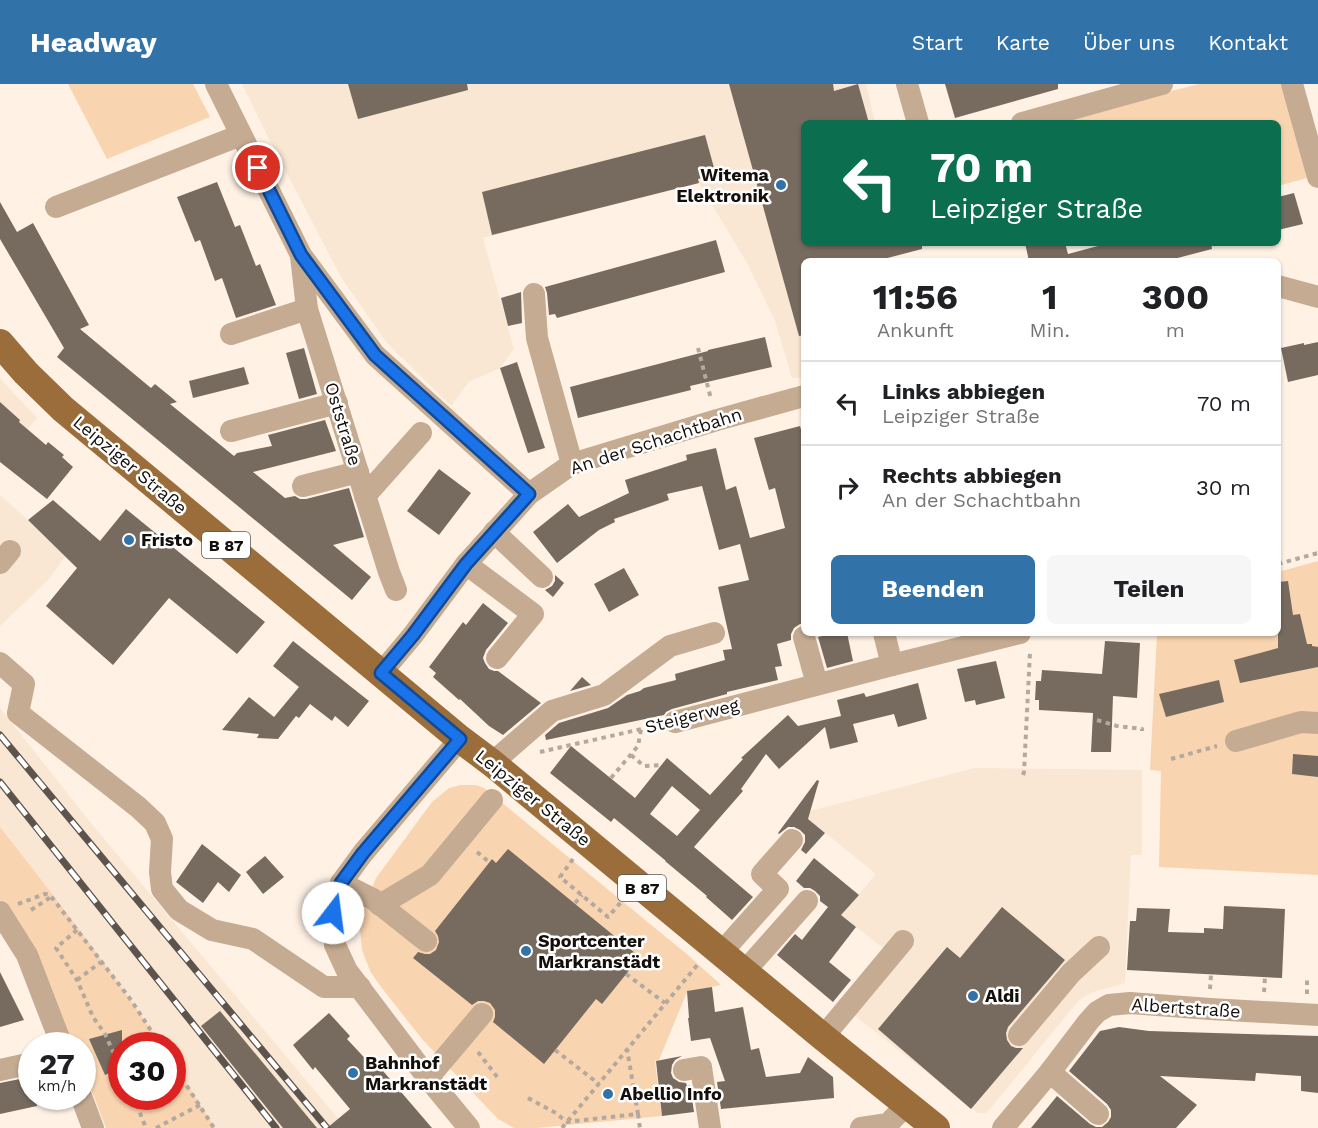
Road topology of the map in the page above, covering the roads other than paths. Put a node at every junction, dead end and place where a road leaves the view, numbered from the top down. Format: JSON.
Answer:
{"nodes":[{"id":1,"x":216,"y":84,"type":"edge"},
{"id":2,"x":907,"y":84,"type":"edge"},
{"id":3,"x":1162,"y":84,"type":"edge"},
{"id":4,"x":1292,"y":84,"type":"edge"},
{"id":5,"x":917,"y":120,"type":"edge"},
{"id":6,"x":1033,"y":120,"type":"edge"},
{"id":7,"x":241,"y":135,"type":"junction"},
{"id":8,"x":1318,"y":177,"type":"edge"},
{"id":9,"x":56,"y":207,"type":"dead end"},
{"id":10,"x":301,"y":255,"type":"junction"},
{"id":11,"x":1281,"y":287,"type":"edge"},
{"id":12,"x":534,"y":294,"type":"dead end"},
{"id":13,"x":1318,"y":297,"type":"edge"},
{"id":14,"x":307,"y":309,"type":"junction"},
{"id":15,"x":231,"y":334,"type":"dead end"},
{"id":16,"x":0,"y":343,"type":"edge"},
{"id":17,"x":801,"y":397,"type":"edge"},
{"id":18,"x":336,"y":403,"type":"junction"},
{"id":19,"x":231,"y":431,"type":"dead end"},
{"id":20,"x":422,"y":433,"type":"dead end"},
{"id":21,"x":573,"y":464,"type":"junction"},
{"id":22,"x":358,"y":472,"type":"junction"},
{"id":23,"x":303,"y":486,"type":"dead end"},
{"id":24,"x":529,"y":494,"type":"junction"},
{"id":25,"x":365,"y":496,"type":"junction"},
{"id":26,"x":494,"y":532,"type":"junction"},
{"id":27,"x":466,"y":564,"type":"junction"},
{"id":28,"x":542,"y":577,"type":"dead end"},
{"id":29,"x":396,"y":590,"type":"dead end"},
{"id":30,"x":714,"y":633,"type":"dead end"},
{"id":31,"x":885,"y":636,"type":"edge"},
{"id":32,"x":804,"y":637,"type":"dead end"},
{"id":33,"x":1025,"y":639,"type":"edge"},
{"id":34,"x":497,"y":658,"type":"dead end"},
{"id":35,"x":0,"y":663,"type":"edge"},
{"id":36,"x":892,"y":665,"type":"junction"},
{"id":37,"x":381,"y":673,"type":"junction"},
{"id":38,"x":817,"y":684,"type":"junction"},
{"id":39,"x":675,"y":722,"type":"road end"},
{"id":40,"x":1318,"y":723,"type":"edge"},
{"id":41,"x":460,"y":739,"type":"junction"},
{"id":42,"x":1236,"y":741,"type":"road end"},
{"id":43,"x":492,"y":764,"type":"junction"},
{"id":44,"x":492,"y":800,"type":"dead end"},
{"id":45,"x":792,"y":840,"type":"dead end"},
{"id":46,"x":341,"y":883,"type":"junction"},
{"id":47,"x":807,"y":901,"type":"dead end"},
{"id":48,"x":380,"y":905,"type":"junction"},
{"id":49,"x":8,"y":908,"type":"edge"},
{"id":50,"x":426,"y":941,"type":"dead end"},
{"id":51,"x":903,"y":941,"type":"dead end"},
{"id":52,"x":1100,"y":947,"type":"dead end"},
{"id":53,"x":717,"y":950,"type":"junction"},
{"id":54,"x":744,"y":972,"type":"junction"},
{"id":55,"x":360,"y":987,"type":"junction"},
{"id":56,"x":482,"y":1014,"type":"dead end"},
{"id":57,"x":1318,"y":1015,"type":"edge"},
{"id":58,"x":57,"y":1032,"type":"edge"},
{"id":59,"x":1019,"y":1035,"type":"dead end"},
{"id":60,"x":823,"y":1037,"type":"junction"},
{"id":61,"x":18,"y":1066,"type":"edge"},
{"id":62,"x":0,"y":1070,"type":"edge"},
{"id":63,"x":684,"y":1070,"type":"dead end"},
{"id":64,"x":1050,"y":1072,"type":"junction"},
{"id":65,"x":428,"y":1078,"type":"junction"},
{"id":66,"x":906,"y":1105,"type":"junction"},
{"id":67,"x":86,"y":1110,"type":"edge"},
{"id":68,"x":1098,"y":1114,"type":"dead end"},
{"id":69,"x":92,"y":1128,"type":"edge"},
{"id":70,"x":469,"y":1128,"type":"edge"},
{"id":71,"x":710,"y":1128,"type":"edge"},
{"id":72,"x":861,"y":1128,"type":"edge"},
{"id":73,"x":936,"y":1128,"type":"edge"},
{"id":74,"x":1003,"y":1128,"type":"edge"}],
"edges":[{"from":1,"to":7,"type":"street","name":"Oststraße"},
{"from":2,"to":5,"type":"street"},
{"from":3,"to":6,"type":"street"},
{"from":4,"to":8,"type":"street"},
{"from":7,"to":9,"type":"street"},
{"from":7,"to":10,"type":"street","name":"Oststraße"},
{"from":10,"to":14,"type":"street","name":"Oststraße"},
{"from":10,"to":24,"type":"street","name":"Oststraße"},
{"from":11,"to":13,"type":"street"},
{"from":12,"to":21,"type":"street"},
{"from":14,"to":15,"type":"street"},
{"from":14,"to":18,"type":"street","name":"Oststraße"},
{"from":16,"to":37,"type":"main road","name":"Leipziger Straße","number":"B 87"},
{"from":17,"to":21,"type":"street","name":"An der Schachtbahn"},
{"from":18,"to":19,"type":"street"},
{"from":18,"to":22,"type":"street","name":"Oststraße"},
{"from":20,"to":25,"type":"street"},
{"from":21,"to":24,"type":"street","name":"An der Schachtbahn"},
{"from":22,"to":23,"type":"street"},
{"from":22,"to":25,"type":"street","name":"Oststraße"},
{"from":24,"to":26,"type":"street","name":"An der Schachtbahn"},
{"from":25,"to":29,"type":"street","name":"Oststraße"},
{"from":26,"to":27,"type":"street","name":"An der Schachtbahn"},
{"from":26,"to":28,"type":"street"},
{"from":27,"to":34,"type":"street"},
{"from":27,"to":37,"type":"street","name":"An der Schachtbahn"},
{"from":30,"to":43,"type":"street"},
{"from":31,"to":36,"type":"street"},
{"from":32,"to":38,"type":"street"},
{"from":33,"to":36,"type":"street","name":"Steigerweg"},
{"from":35,"to":55,"type":"street"},
{"from":36,"to":38,"type":"street","name":"Steigerweg"},
{"from":37,"to":41,"type":"main road","name":"Leipziger Straße","number":"B 87"},
{"from":38,"to":39,"type":"street","name":"Steigerweg"},
{"from":40,"to":42,"type":"street"},
{"from":41,"to":43,"type":"main road","name":"Leipziger Straße","number":"B 87"},
{"from":41,"to":46,"type":"street"},
{"from":43,"to":53,"type":"main road","name":"Leipziger Straße","number":"B 87"},
{"from":44,"to":48,"type":"street"},
{"from":45,"to":53,"type":"street"},
{"from":46,"to":48,"type":"street"},
{"from":46,"to":55,"type":"street"},
{"from":47,"to":54,"type":"street"},
{"from":48,"to":50,"type":"street"},
{"from":49,"to":58,"type":"street"},
{"from":51,"to":60,"type":"street"},
{"from":52,"to":59,"type":"street"},
{"from":53,"to":54,"type":"main road","name":"Leipziger Straße","number":"B 87"},
{"from":54,"to":60,"type":"main road","name":"Leipziger Straße","number":"B 87"},
{"from":55,"to":65,"type":"street"},
{"from":56,"to":65,"type":"street"},
{"from":57,"to":64,"type":"street","name":"Albertstraße"},
{"from":60,"to":66,"type":"main road","name":"Leipziger Straße","number":"B 87"},
{"from":61,"to":62,"type":"street"},
{"from":63,"to":71,"type":"street"},
{"from":64,"to":68,"type":"street"},
{"from":64,"to":74,"type":"street","name":"Albertstraße"},
{"from":65,"to":70,"type":"street"},
{"from":66,"to":72,"type":"street"},
{"from":66,"to":73,"type":"main road","name":"Leipziger Straße","number":"B 87"},
{"from":67,"to":69,"type":"street"}]}
